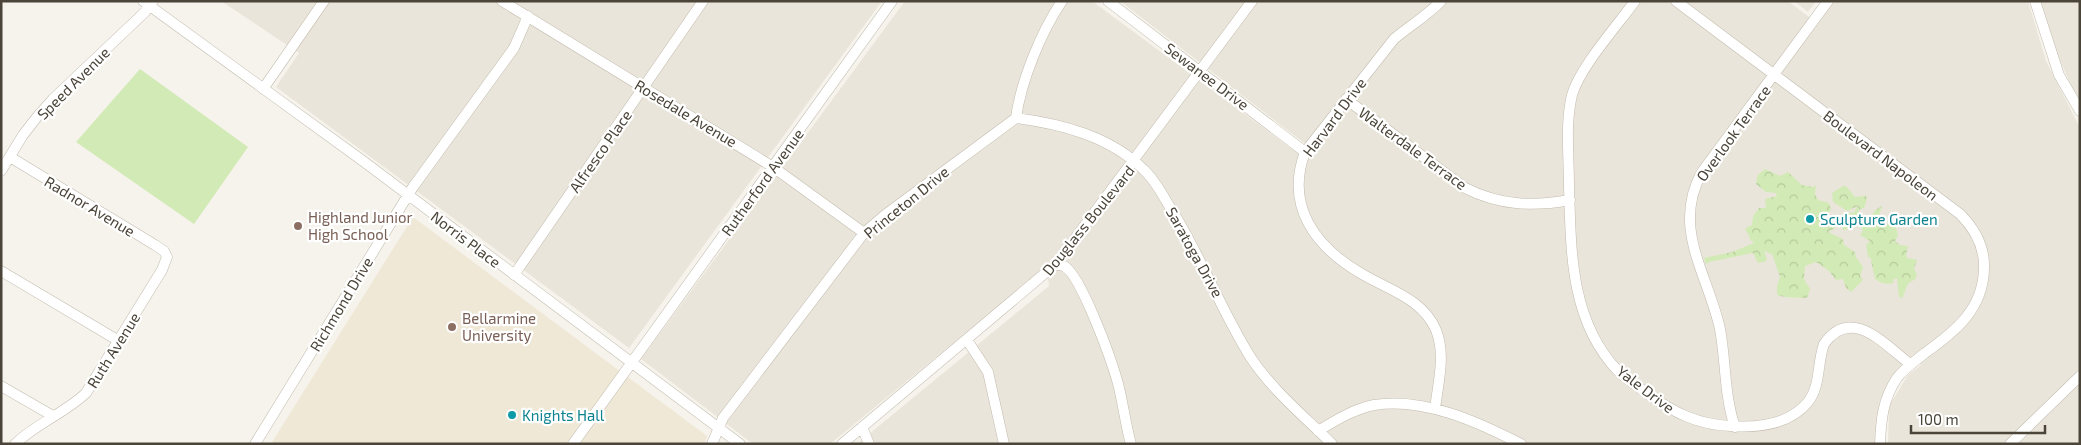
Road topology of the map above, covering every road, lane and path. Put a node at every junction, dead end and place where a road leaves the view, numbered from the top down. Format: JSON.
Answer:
{"nodes":[{"id":1,"x":324,"y":1,"type":"edge"},
{"id":2,"x":703,"y":1,"type":"edge"},
{"id":3,"x":892,"y":1,"type":"edge"},
{"id":4,"x":1062,"y":1,"type":"edge"},
{"id":5,"x":1108,"y":1,"type":"edge"},
{"id":6,"x":1252,"y":1,"type":"edge"},
{"id":7,"x":1441,"y":1,"type":"edge"},
{"id":8,"x":1635,"y":1,"type":"edge"},
{"id":9,"x":1676,"y":1,"type":"edge"},
{"id":10,"x":1828,"y":1,"type":"edge"},
{"id":11,"x":2036,"y":1,"type":"edge"},
{"id":12,"x":148,"y":3,"type":"edge"},
{"id":13,"x":508,"y":3,"type":"edge"},
{"id":14,"x":528,"y":16,"type":"junction"},
{"id":15,"x":1200,"y":70,"type":"junction"},
{"id":16,"x":1774,"y":75,"type":"junction"},
{"id":17,"x":645,"y":87,"type":"junction"},
{"id":18,"x":263,"y":89,"type":"junction"},
{"id":19,"x":1346,"y":99,"type":"junction"},
{"id":20,"x":2080,"y":111,"type":"edge"},
{"id":21,"x":1016,"y":118,"type":"junction"},
{"id":22,"x":1305,"y":152,"type":"junction"},
{"id":23,"x":10,"y":157,"type":"junction"},
{"id":24,"x":1134,"y":162,"type":"junction"},
{"id":25,"x":773,"y":167,"type":"junction"},
{"id":26,"x":1,"y":171,"type":"edge"},
{"id":27,"x":408,"y":196,"type":"junction"},
{"id":28,"x":1570,"y":200,"type":"junction"},
{"id":29,"x":864,"y":233,"type":"junction"},
{"id":30,"x":167,"y":257,"type":"joint"},
{"id":31,"x":1056,"y":264,"type":"junction"},
{"id":32,"x":1,"y":270,"type":"edge"},
{"id":33,"x":514,"y":275,"type":"junction"},
{"id":34,"x":967,"y":340,"type":"junction"},
{"id":35,"x":119,"y":341,"type":"junction"},
{"id":36,"x":631,"y":363,"type":"junction"},
{"id":37,"x":1910,"y":364,"type":"junction"},
{"id":38,"x":2080,"y":376,"type":"edge"},
{"id":39,"x":1,"y":386,"type":"edge"},
{"id":40,"x":1435,"y":409,"type":"junction"},
{"id":41,"x":52,"y":416,"type":"junction"},
{"id":42,"x":862,"y":427,"type":"junction"},
{"id":43,"x":1736,"y":427,"type":"junction"},
{"id":44,"x":719,"y":428,"type":"junction"},
{"id":45,"x":1318,"y":431,"type":"junction"},
{"id":46,"x":15,"y":444,"type":"edge"},
{"id":47,"x":255,"y":444,"type":"edge"},
{"id":48,"x":573,"y":444,"type":"edge"},
{"id":49,"x":712,"y":444,"type":"edge"},
{"id":50,"x":740,"y":444,"type":"edge"},
{"id":51,"x":842,"y":444,"type":"edge"},
{"id":52,"x":869,"y":444,"type":"edge"},
{"id":53,"x":1004,"y":444,"type":"edge"},
{"id":54,"x":1131,"y":444,"type":"edge"},
{"id":55,"x":1332,"y":444,"type":"edge"},
{"id":56,"x":1521,"y":444,"type":"edge"},
{"id":57,"x":1880,"y":444,"type":"edge"},
{"id":58,"x":2010,"y":444,"type":"edge"}],
"edges":[{"from":1,"to":18,"type":"street"},
{"from":2,"to":17,"type":"street","name":"Alfresco Place"},
{"from":3,"to":25,"type":"street","name":"Rutherford Avenue"},
{"from":4,"to":21,"type":"street"},
{"from":5,"to":15,"type":"street","name":"Sewanee Drive"},
{"from":6,"to":15,"type":"street","name":"Douglass Boulevard"},
{"from":7,"to":19,"type":"street","name":"Harvard Drive"},
{"from":8,"to":28,"type":"street","name":"Yale Drive"},
{"from":9,"to":16,"type":"street","name":"Boulevard Napoleon"},
{"from":10,"to":16,"type":"street","name":"Overlook Terrace"},
{"from":11,"to":20,"type":"street"},
{"from":12,"to":18,"type":"street","name":"Norris Place"},
{"from":12,"to":23,"type":"street","name":"Speed Avenue"},
{"from":13,"to":14,"type":"street","name":"Rosedale Avenue"},
{"from":14,"to":17,"type":"street","name":"Rosedale Avenue"},
{"from":14,"to":27,"type":"street","name":"Richmond Drive"},
{"from":15,"to":22,"type":"street","name":"Sewanee Drive"},
{"from":15,"to":24,"type":"street","name":"Douglass Boulevard"},
{"from":16,"to":37,"type":"street","name":"Boulevard Napoleon"},
{"from":16,"to":43,"type":"street","name":"Overlook Terrace"},
{"from":17,"to":25,"type":"street","name":"Rosedale Avenue"},
{"from":17,"to":33,"type":"street","name":"Alfresco Place"},
{"from":18,"to":27,"type":"street","name":"Norris Place"},
{"from":19,"to":22,"type":"street","name":"Harvard Drive"},
{"from":19,"to":28,"type":"street","name":"Walterdale Terrace"},
{"from":21,"to":24,"type":"street","name":"Saratoga Drive"},
{"from":21,"to":29,"type":"street","name":"Princeton Drive"},
{"from":22,"to":40,"type":"street","name":"Harvard Drive"},
{"from":23,"to":26,"type":"street","name":"Speed Avenue"},
{"from":23,"to":30,"type":"street","name":"Radnor Avenue"},
{"from":24,"to":31,"type":"street","name":"Douglass Boulevard"},
{"from":24,"to":45,"type":"street","name":"Saratoga Drive"},
{"from":25,"to":29,"type":"street","name":"Rosedale Avenue"},
{"from":25,"to":36,"type":"street","name":"Rutherford Avenue"},
{"from":27,"to":33,"type":"street","name":"Norris Place"},
{"from":27,"to":47,"type":"street","name":"Richmond Drive"},
{"from":28,"to":43,"type":"street","name":"Yale Drive"},
{"from":29,"to":44,"type":"street","name":"Princeton Drive"},
{"from":30,"to":35,"type":"street","name":"Ruth Avenue"},
{"from":31,"to":34,"type":"street","name":"Douglass Boulevard"},
{"from":31,"to":54,"type":"street"},
{"from":32,"to":35,"type":"street"},
{"from":33,"to":36,"type":"street","name":"Norris Place"},
{"from":34,"to":42,"type":"street","name":"Douglass Boulevard"},
{"from":34,"to":53,"type":"street"},
{"from":35,"to":41,"type":"street","name":"Ruth Avenue"},
{"from":36,"to":44,"type":"street","name":"Norris Place"},
{"from":36,"to":48,"type":"street","name":"Rutherford Avenue"},
{"from":37,"to":43,"type":"street","name":"Yale Drive"},
{"from":37,"to":57,"type":"street","name":"Boulevard Napoleon"},
{"from":38,"to":58,"type":"street"},
{"from":39,"to":41,"type":"street"},
{"from":40,"to":45,"type":"street"},
{"from":40,"to":56,"type":"street"},
{"from":41,"to":46,"type":"street","name":"Ruth Avenue"},
{"from":42,"to":51,"type":"street","name":"Douglass Boulevard"},
{"from":42,"to":52,"type":"street"},
{"from":44,"to":49,"type":"street","name":"Princeton Drive"},
{"from":44,"to":50,"type":"street","name":"Norris Place"},
{"from":45,"to":55,"type":"street","name":"Saratoga Drive"}]}
